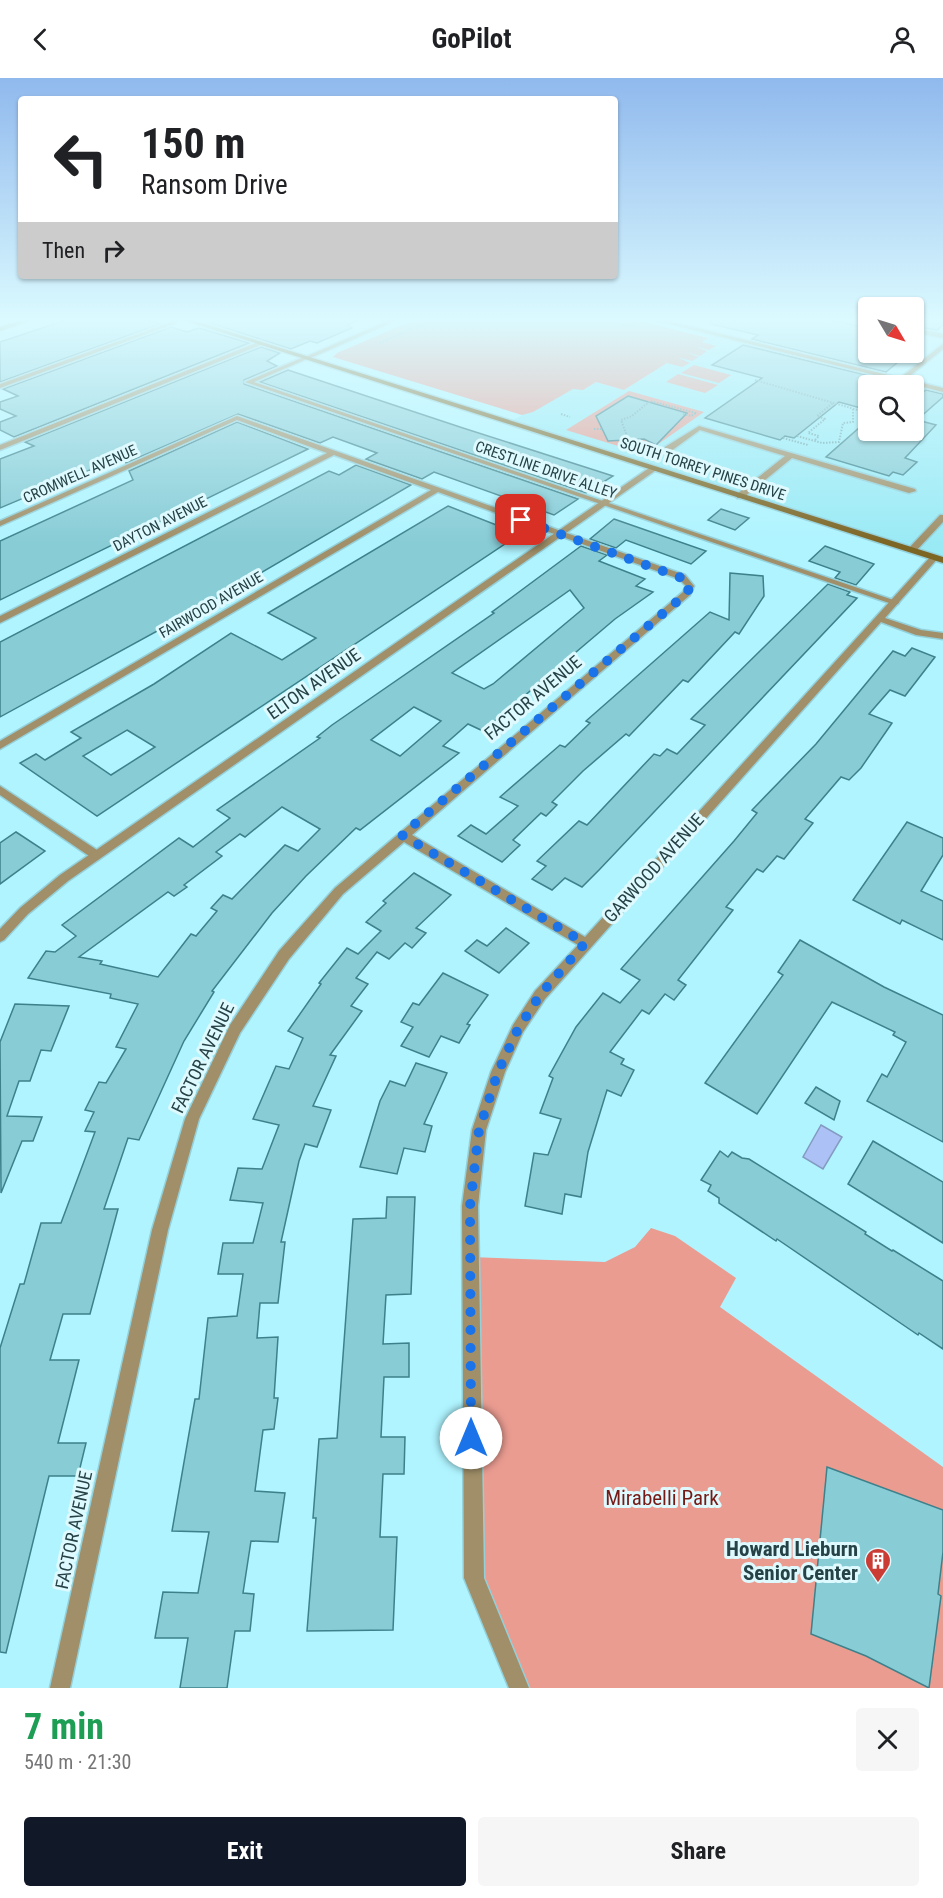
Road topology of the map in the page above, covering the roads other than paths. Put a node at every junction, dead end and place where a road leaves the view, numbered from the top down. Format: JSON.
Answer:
{"nodes":[{"id":1,"x":138,"y":393,"type":"edge"},
{"id":2,"x":281,"y":393,"type":"edge"},
{"id":3,"x":420,"y":393,"type":"edge"},
{"id":4,"x":0,"y":448,"type":"edge"},
{"id":5,"x":668,"y":449,"type":"dead end"},
{"id":6,"x":332,"y":453,"type":"junction"},
{"id":7,"x":791,"y":455,"type":"junction"},
{"id":8,"x":655,"y":468,"type":"junction"},
{"id":9,"x":436,"y":490,"type":"junction"},
{"id":10,"x":912,"y":492,"type":"dead end"},
{"id":11,"x":740,"y":496,"type":"junction"},
{"id":12,"x":604,"y":503,"type":"junction"},
{"id":13,"x":943,"y":517,"type":"edge"},
{"id":14,"x":0,"y":524,"type":"edge"},
{"id":15,"x":560,"y":534,"type":"junction"},
{"id":16,"x":912,"y":550,"type":"junction"},
{"id":17,"x":939,"y":558,"type":"edge"},
{"id":18,"x":895,"y":602,"type":"junction"},
{"id":19,"x":880,"y":619,"type":"junction"},
{"id":20,"x":0,"y":620,"type":"edge"},
{"id":21,"x":943,"y":636,"type":"edge"},
{"id":22,"x":0,"y":746,"type":"edge"},
{"id":23,"x":0,"y":790,"type":"edge"},
{"id":24,"x":402,"y":835,"type":"junction"},
{"id":25,"x":96,"y":855,"type":"junction"},
{"id":26,"x":0,"y":937,"type":"edge"},
{"id":27,"x":585,"y":943,"type":"junction"},
{"id":28,"x":60,"y":1688,"type":"edge"},
{"id":29,"x":519,"y":1688,"type":"edge"}],
"edges":[{"from":1,"to":4,"type":"street"},
{"from":2,"to":12,"type":"street","name":"CRESTLINE DRIVE ALLEY"},
{"from":3,"to":8,"type":"main road","name":"SOUTH TORREY PINES DRIVE"},
{"from":5,"to":7,"type":"street"},
{"from":6,"to":9,"type":"street"},
{"from":6,"to":14,"type":"street","name":"CROMWELL AVENUE"},
{"from":6,"to":20,"type":"street","name":"DAYTON AVENUE"},
{"from":7,"to":10,"type":"street"},
{"from":7,"to":11,"type":"street"},
{"from":8,"to":11,"type":"main road","name":"SOUTH TORREY PINES DRIVE"},
{"from":8,"to":12,"type":"street","name":"ELTON AVENUE"},
{"from":9,"to":15,"type":"street"},
{"from":9,"to":22,"type":"street","name":"FAIRWOOD AVENUE"},
{"from":11,"to":16,"type":"main road","name":"SOUTH TORREY PINES DRIVE"},
{"from":12,"to":15,"type":"street","name":"ELTON AVENUE"},
{"from":12,"to":18,"type":"street","name":"CRESTLINE DRIVE ALLEY"},
{"from":13,"to":16,"type":"street"},
{"from":15,"to":24,"type":"street","name":"FACTOR AVENUE"},
{"from":15,"to":25,"type":"street","name":"ELTON AVENUE"},
{"from":16,"to":17,"type":"main road","name":"SOUTH TORREY PINES DRIVE"},
{"from":17,"to":18,"type":"street","name":"GARWOOD AVENUE"},
{"from":18,"to":19,"type":"street","name":"GARWOOD AVENUE"},
{"from":19,"to":21,"type":"street"},
{"from":19,"to":27,"type":"street","name":"GARWOOD AVENUE"},
{"from":23,"to":25,"type":"street"},
{"from":24,"to":27,"type":"street"},
{"from":24,"to":28,"type":"street","name":"FACTOR AVENUE"},
{"from":25,"to":26,"type":"street","name":"ELTON AVENUE"},
{"from":27,"to":29,"type":"street","name":"GARWOOD AVENUE"}]}
